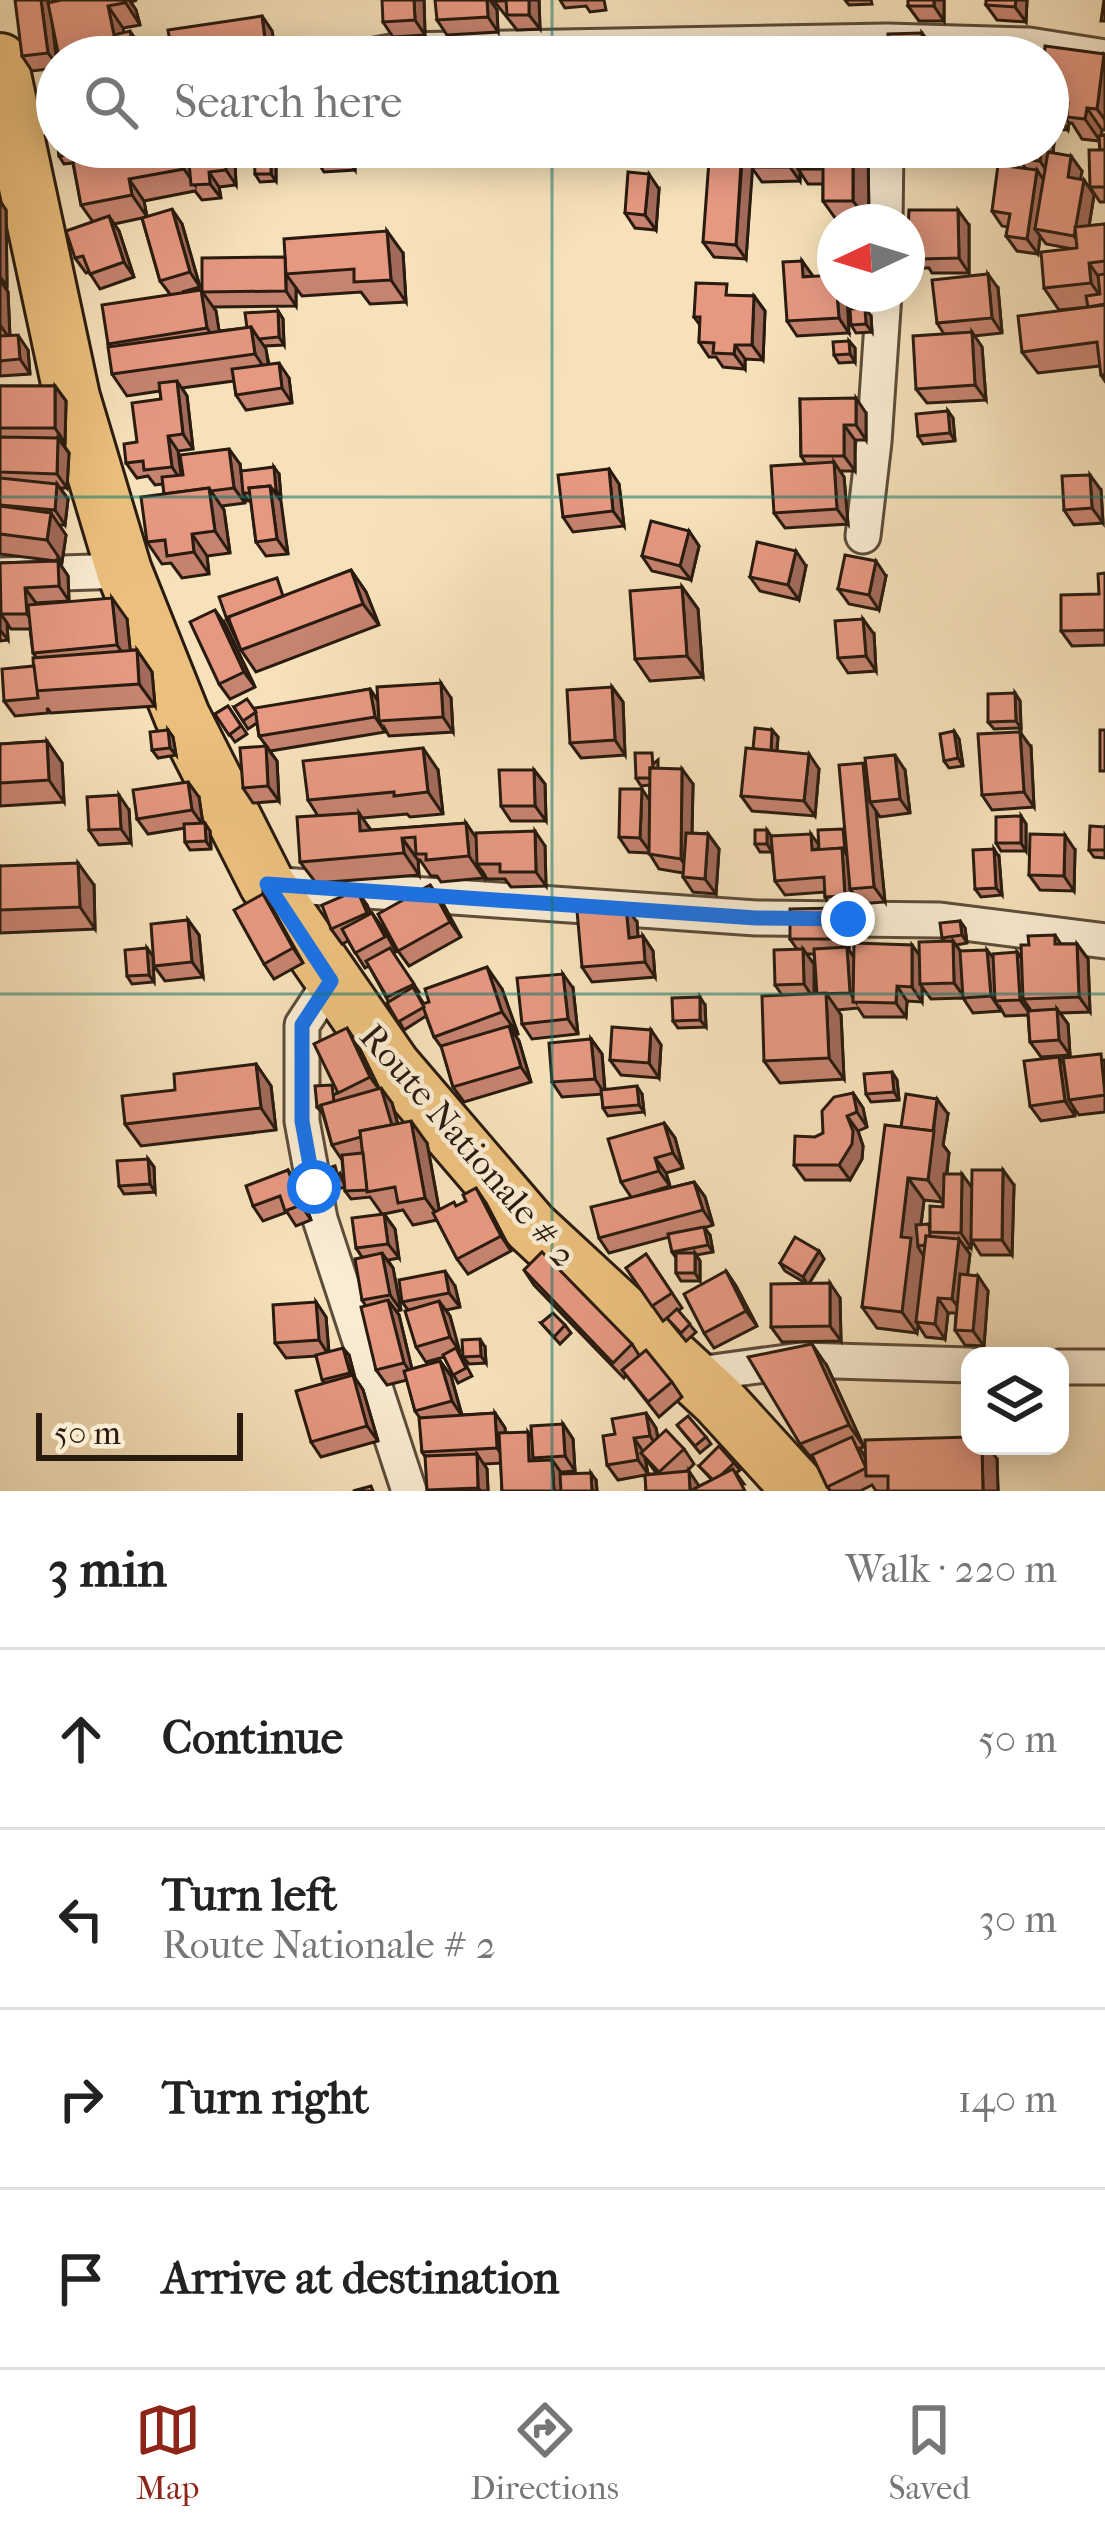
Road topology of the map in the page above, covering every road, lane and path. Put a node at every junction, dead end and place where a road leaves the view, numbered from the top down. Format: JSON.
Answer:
{"nodes":[{"id":1,"x":1069,"y":52,"type":"edge"},
{"id":2,"x":1105,"y":58,"type":"edge"},
{"id":3,"x":0,"y":61,"type":"edge"},
{"id":4,"x":36,"y":117,"type":"edge"},
{"id":5,"x":43,"y":168,"type":"edge"},
{"id":6,"x":886,"y":168,"type":"edge"},
{"id":7,"x":885,"y":204,"type":"edge"},
{"id":8,"x":883,"y":312,"type":"edge"},
{"id":9,"x":862,"y":536,"type":"dead end"},
{"id":10,"x":124,"y":571,"type":"junction"},
{"id":11,"x":0,"y":575,"type":"edge"},
{"id":12,"x":267,"y":884,"type":"junction"},
{"id":13,"x":1105,"y":941,"type":"edge"},
{"id":14,"x":331,"y":981,"type":"junction"},
{"id":15,"x":961,"y":1365,"type":"edge"},
{"id":16,"x":1069,"y":1367,"type":"edge"},
{"id":17,"x":1105,"y":1367,"type":"edge"},
{"id":18,"x":691,"y":1375,"type":"junction"},
{"id":19,"x":409,"y":1491,"type":"edge"},
{"id":20,"x":801,"y":1491,"type":"edge"}],
"edges":[{"from":1,"to":2,"type":"street"},
{"from":3,"to":4,"type":"main road","name":"Route Nationale # 2"},
{"from":5,"to":10,"type":"main road","name":"Route Nationale # 2"},
{"from":6,"to":7,"type":"street"},
{"from":8,"to":9,"type":"street"},
{"from":10,"to":11,"type":"street"},
{"from":10,"to":12,"type":"main road","name":"Route Nationale # 2"},
{"from":12,"to":13,"type":"street"},
{"from":12,"to":14,"type":"main road","name":"Route Nationale # 2"},
{"from":14,"to":18,"type":"main road","name":"Route Nationale # 2"},
{"from":14,"to":19,"type":"street"},
{"from":15,"to":18,"type":"street"},
{"from":16,"to":17,"type":"street"},
{"from":18,"to":20,"type":"main road","name":"Route Nationale # 2"}]}
